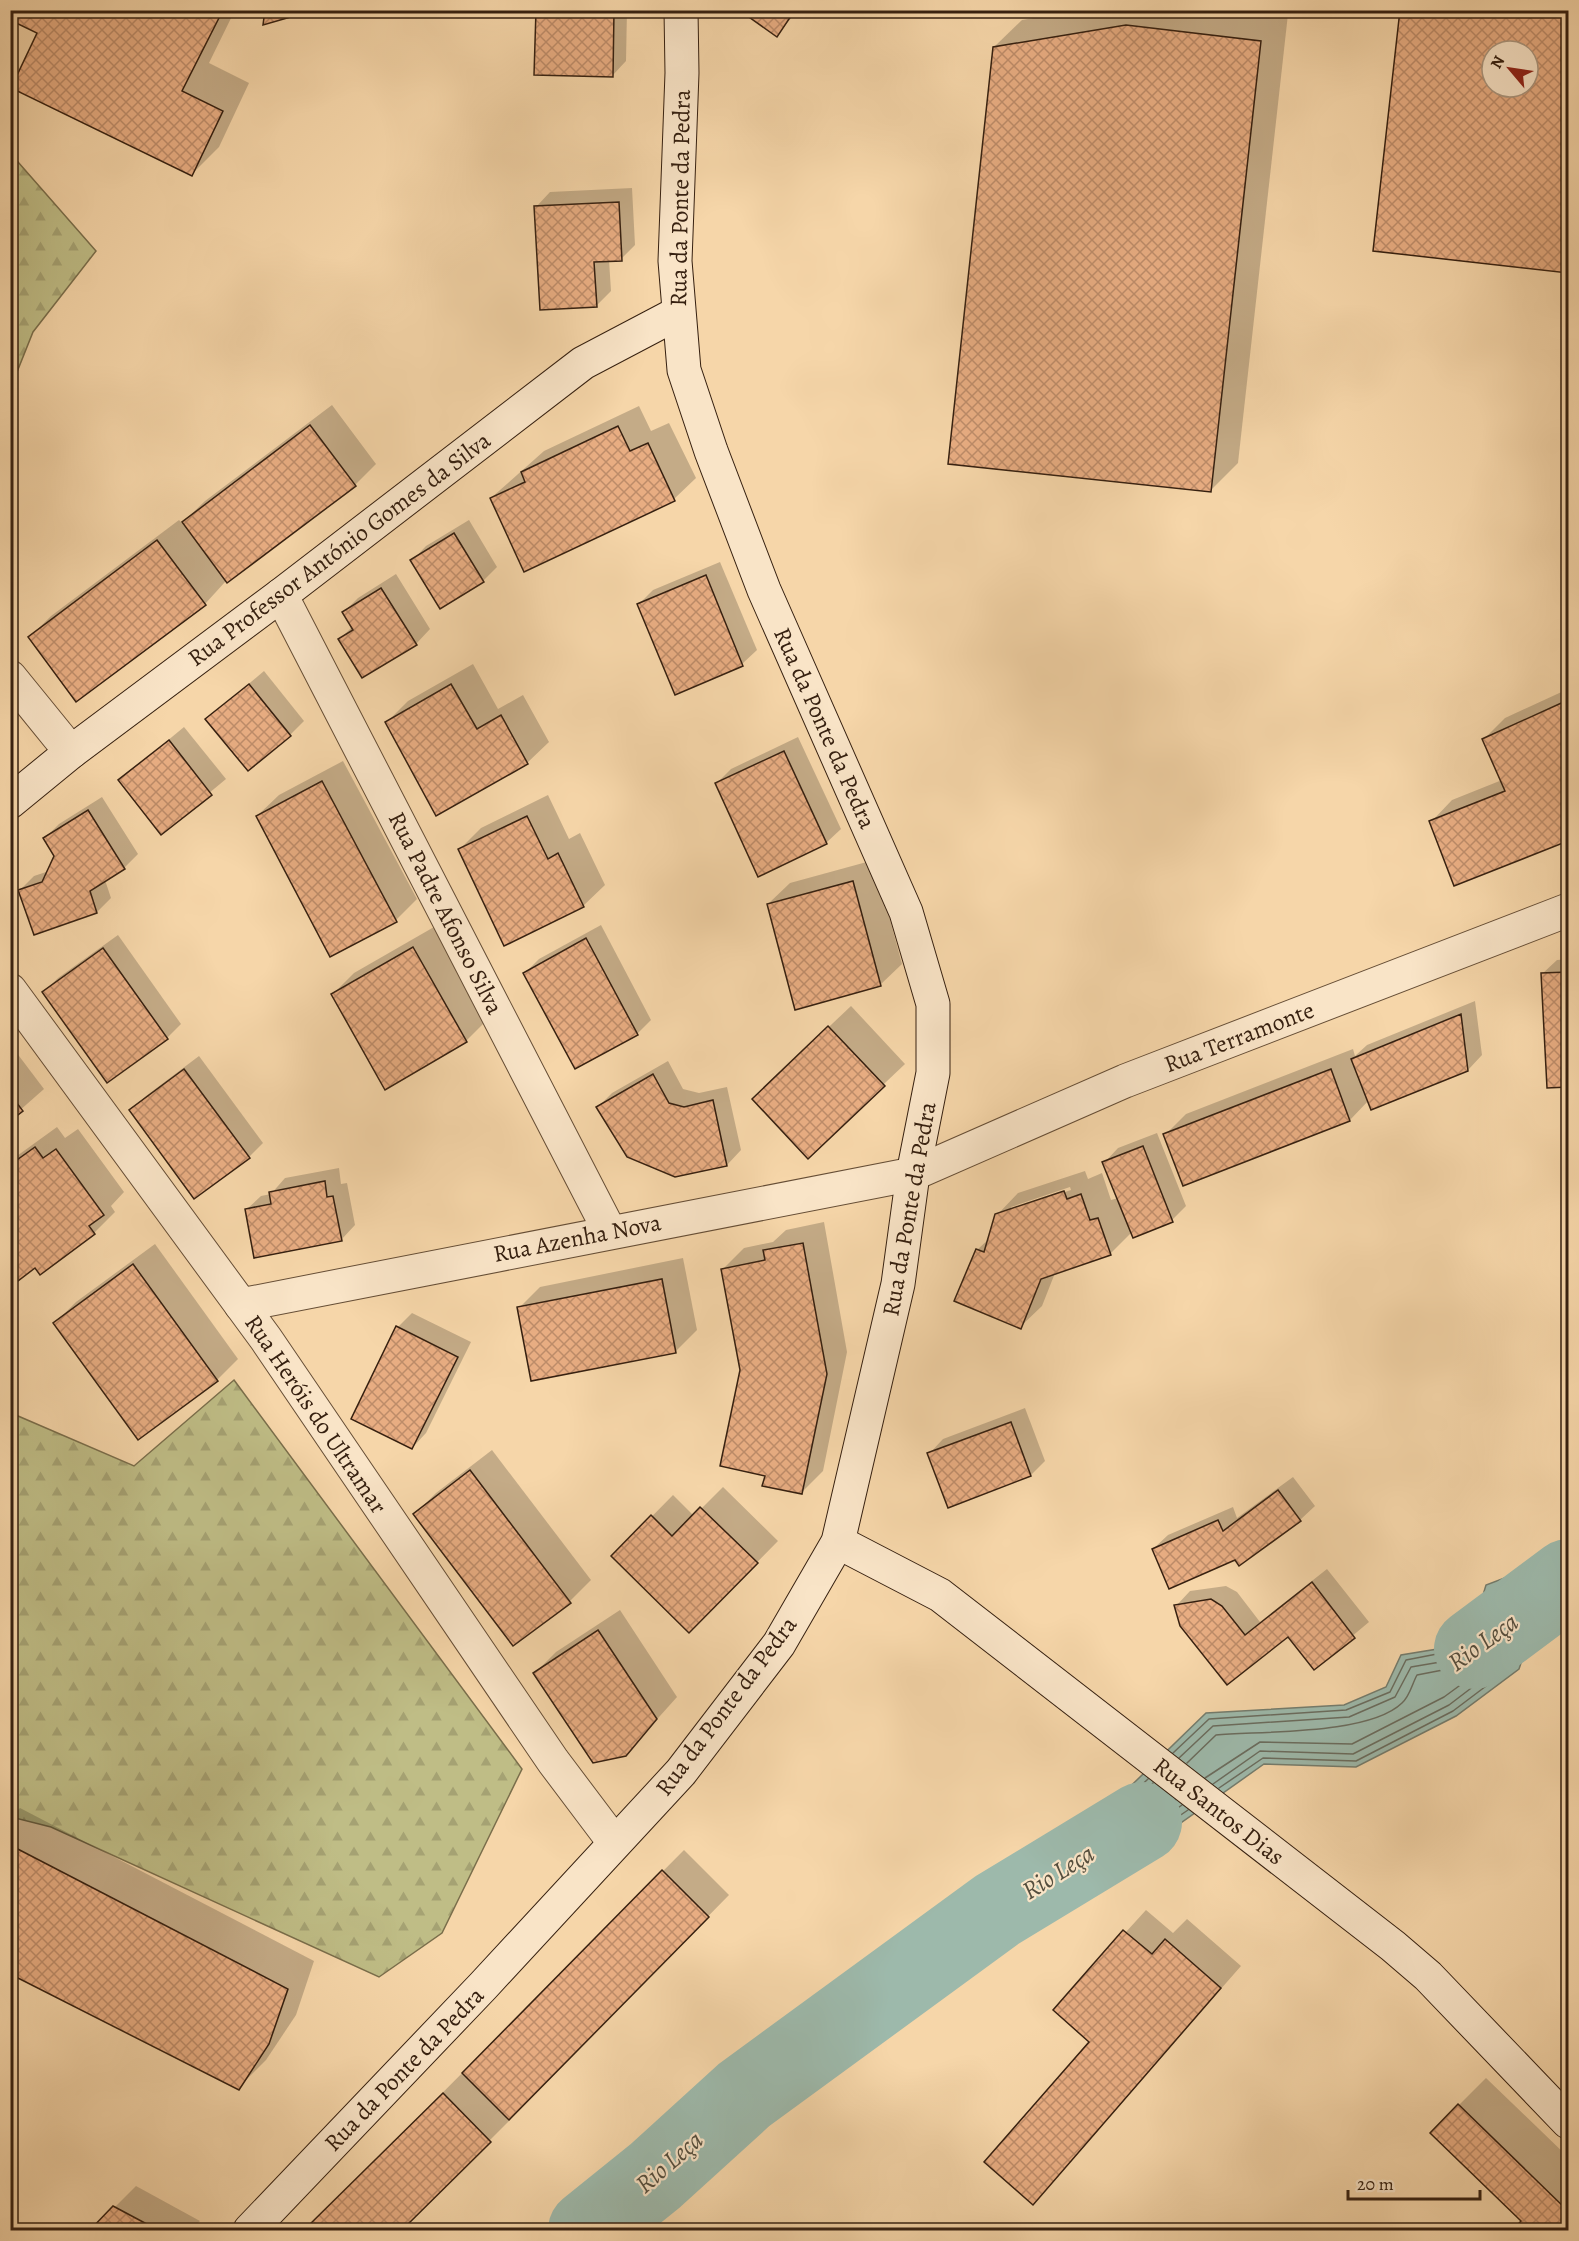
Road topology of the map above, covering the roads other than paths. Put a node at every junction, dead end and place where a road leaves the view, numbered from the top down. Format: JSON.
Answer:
{"nodes":[{"id":1,"x":681,"y":10,"type":"edge"},
{"id":2,"x":678,"y":314,"type":"junction"},
{"id":3,"x":282,"y":595,"type":"junction"},
{"id":4,"x":10,"y":677,"type":"edge"},
{"id":5,"x":71,"y":752,"type":"junction"},
{"id":6,"x":10,"y":802,"type":"edge"},
{"id":7,"x":1569,"y":910,"type":"edge"},
{"id":8,"x":10,"y":990,"type":"edge"},
{"id":9,"x":913,"y":1173,"type":"junction"},
{"id":10,"x":610,"y":1232,"type":"junction"},
{"id":11,"x":241,"y":1305,"type":"junction"},
{"id":12,"x":838,"y":1542,"type":"junction"},
{"id":13,"x":614,"y":1842,"type":"junction"},
{"id":14,"x":1569,"y":2122,"type":"edge"},
{"id":15,"x":250,"y":2230,"type":"edge"}],
"edges":[{"from":1,"to":2,"type":"street","name":"Rua da Ponte da Pedra"},
{"from":2,"to":3,"type":"street","name":"Rua Professor António Gomes da Silva"},
{"from":2,"to":9,"type":"street","name":"Rua da Ponte da Pedra"},
{"from":3,"to":5,"type":"street","name":"Rua Professor António Gomes da Silva"},
{"from":3,"to":10,"type":"street","name":"Rua Padre Afonso Silva"},
{"from":4,"to":5,"type":"street"},
{"from":5,"to":6,"type":"street","name":"Rua Professor António Gomes da Silva"},
{"from":7,"to":9,"type":"street","name":"Rua Terramonte"},
{"from":8,"to":11,"type":"street","name":"Rua Heróis do Ultramar"},
{"from":9,"to":10,"type":"street","name":"Rua Azenha Nova"},
{"from":9,"to":12,"type":"street","name":"Rua da Ponte da Pedra"},
{"from":10,"to":11,"type":"street","name":"Rua Azenha Nova"},
{"from":11,"to":13,"type":"street","name":"Rua Heróis do Ultramar"},
{"from":12,"to":13,"type":"street","name":"Rua da Ponte da Pedra"},
{"from":12,"to":14,"type":"street","name":"Rua Santos Dias"},
{"from":13,"to":15,"type":"street","name":"Rua da Ponte da Pedra"}]}
